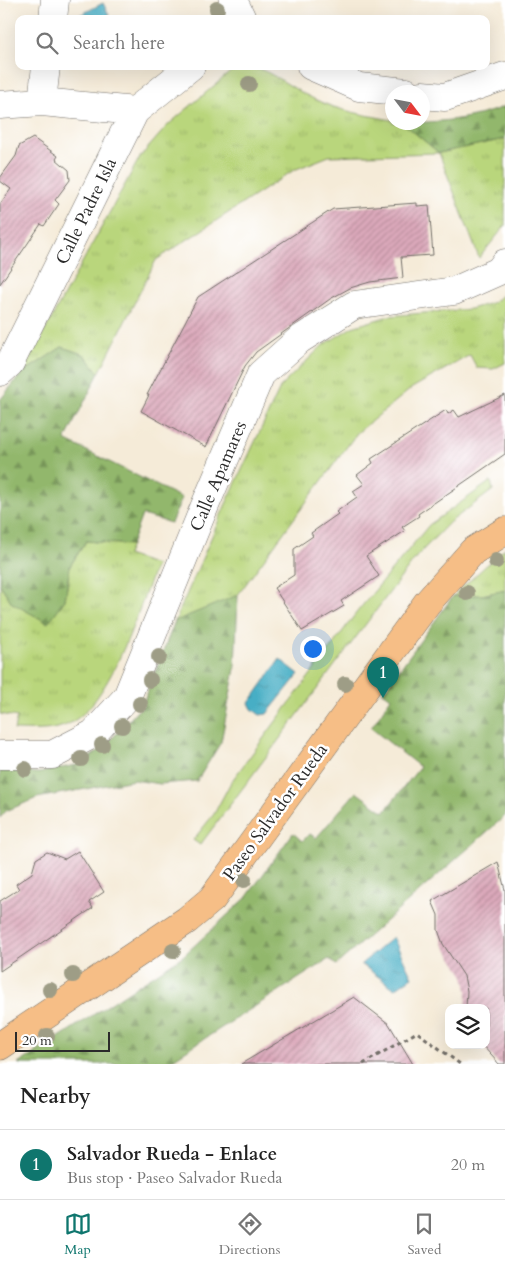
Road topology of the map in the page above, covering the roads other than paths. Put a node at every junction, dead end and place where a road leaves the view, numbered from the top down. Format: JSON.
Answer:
{"nodes":[{"id":1,"x":55,"y":0,"type":"edge"},
{"id":2,"x":233,"y":0,"type":"edge"},
{"id":3,"x":53,"y":15,"type":"edge"},
{"id":4,"x":240,"y":15,"type":"edge"},
{"id":5,"x":46,"y":70,"type":"edge"},
{"id":6,"x":186,"y":70,"type":"edge"},
{"id":7,"x":320,"y":70,"type":"edge"},
{"id":8,"x":505,"y":76,"type":"edge"},
{"id":9,"x":385,"y":90,"type":"edge"},
{"id":10,"x":430,"y":96,"type":"edge"},
{"id":11,"x":42,"y":102,"type":"junction"},
{"id":12,"x":0,"y":105,"type":"edge"},
{"id":13,"x":135,"y":112,"type":"junction"},
{"id":14,"x":505,"y":263,"type":"edge"},
{"id":15,"x":0,"y":372,"type":"edge"},
{"id":16,"x":505,"y":531,"type":"edge"},
{"id":17,"x":0,"y":755,"type":"edge"},
{"id":18,"x":0,"y":1046,"type":"edge"}],
"edges":[{"from":1,"to":3,"type":"street"},
{"from":2,"to":4,"type":"street"},
{"from":5,"to":11,"type":"street"},
{"from":6,"to":13,"type":"street","name":"Calle Padre Isla"},
{"from":7,"to":9,"type":"street"},
{"from":8,"to":10,"type":"street"},
{"from":11,"to":12,"type":"street"},
{"from":11,"to":13,"type":"street"},
{"from":13,"to":15,"type":"street","name":"Calle Padre Isla"},
{"from":14,"to":17,"type":"street","name":"Calle Apamares"},
{"from":16,"to":18,"type":"main road","name":"Paseo Salvador Rueda"}]}
